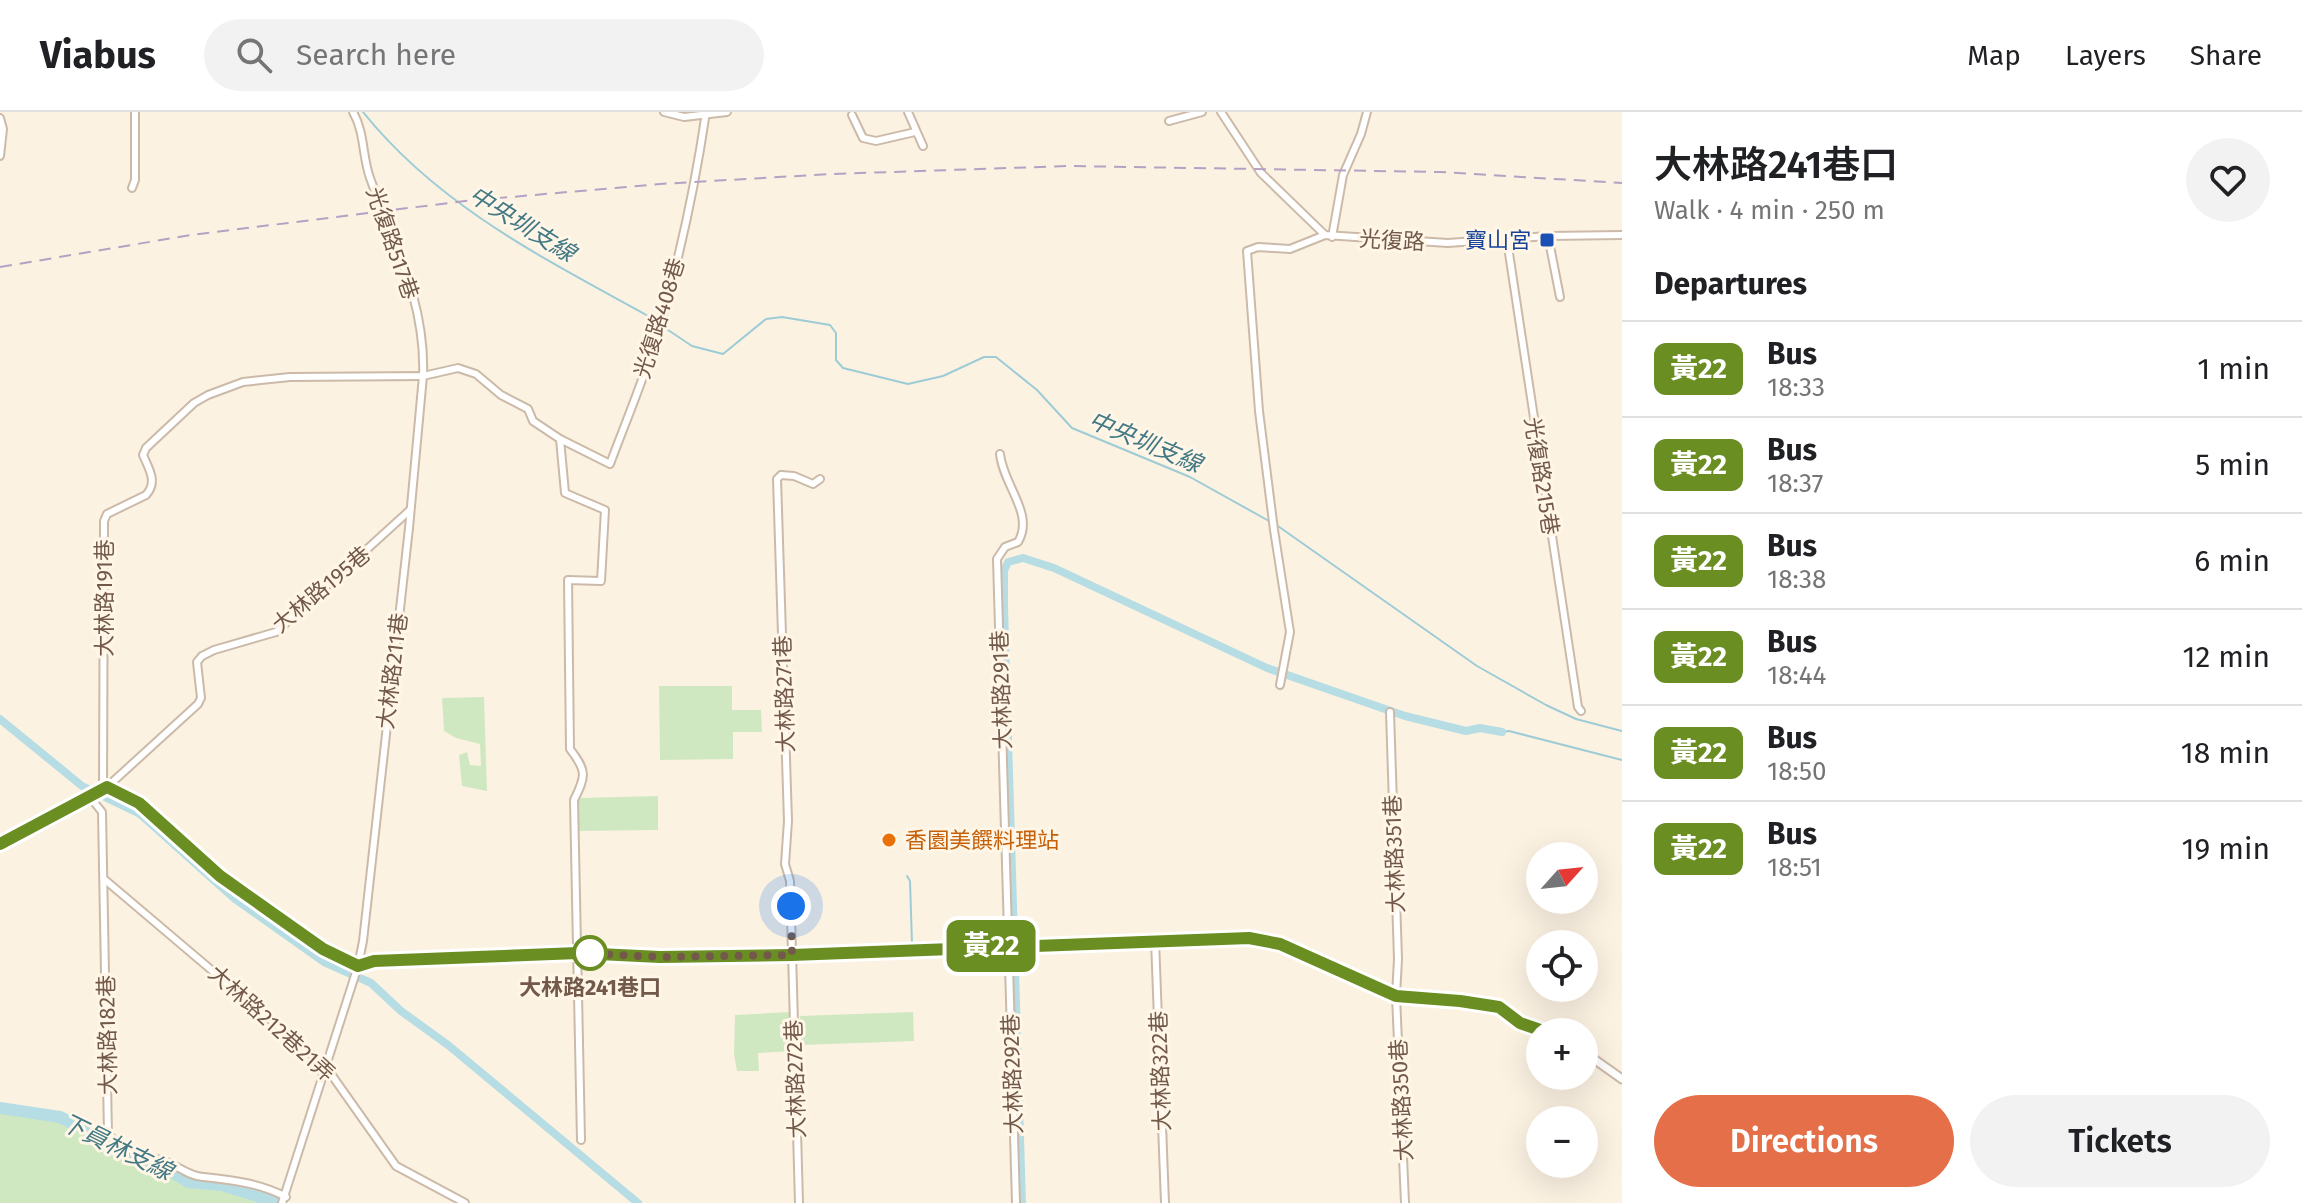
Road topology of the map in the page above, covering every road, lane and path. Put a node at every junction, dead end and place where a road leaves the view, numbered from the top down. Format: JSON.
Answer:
{"nodes":[{"id":1,"x":135,"y":112,"type":"edge"},
{"id":2,"x":353,"y":112,"type":"edge"},
{"id":3,"x":664,"y":112,"type":"edge"},
{"id":4,"x":727,"y":112,"type":"edge"},
{"id":5,"x":908,"y":112,"type":"edge"},
{"id":6,"x":1202,"y":112,"type":"edge"},
{"id":7,"x":1221,"y":112,"type":"edge"},
{"id":8,"x":1367,"y":112,"type":"edge"},
{"id":9,"x":706,"y":113,"type":"edge"},
{"id":10,"x":852,"y":115,"type":"dead end"},
{"id":11,"x":0,"y":118,"type":"edge"},
{"id":12,"x":1169,"y":121,"type":"dead end"},
{"id":13,"x":915,"y":132,"type":"junction"},
{"id":14,"x":923,"y":146,"type":"dead end"},
{"id":15,"x":0,"y":156,"type":"edge"},
{"id":16,"x":132,"y":188,"type":"dead end"},
{"id":17,"x":1622,"y":235,"type":"edge"},
{"id":18,"x":1329,"y":236,"type":"junction"},
{"id":19,"x":1548,"y":236,"type":"junction"},
{"id":20,"x":1507,"y":240,"type":"junction"},
{"id":21,"x":1560,"y":297,"type":"dead end"},
{"id":22,"x":423,"y":376,"type":"junction"},
{"id":23,"x":560,"y":439,"type":"junction"},
{"id":24,"x":1000,"y":454,"type":"dead end"},
{"id":25,"x":820,"y":479,"type":"dead end"},
{"id":26,"x":411,"y":509,"type":"junction"},
{"id":27,"x":1280,"y":685,"type":"dead end"},
{"id":28,"x":1581,"y":711,"type":"dead end"},
{"id":29,"x":1390,"y":712,"type":"dead end"},
{"id":30,"x":104,"y":789,"type":"junction"},
{"id":31,"x":90,"y":797,"type":"junction"},
{"id":32,"x":0,"y":844,"type":"edge"},
{"id":33,"x":104,"y":879,"type":"junction"},
{"id":34,"x":1155,"y":940,"type":"junction"},
{"id":35,"x":1008,"y":945,"type":"junction"},
{"id":36,"x":578,"y":953,"type":"junction"},
{"id":37,"x":792,"y":955,"type":"junction"},
{"id":38,"x":358,"y":966,"type":"junction"},
{"id":39,"x":1396,"y":996,"type":"junction"},
{"id":40,"x":1526,"y":1025,"type":"edge"},
{"id":41,"x":1598,"y":1062,"type":"edge"},
{"id":42,"x":326,"y":1067,"type":"junction"},
{"id":43,"x":1622,"y":1079,"type":"edge"},
{"id":44,"x":581,"y":1140,"type":"dead end"},
{"id":45,"x":284,"y":1200,"type":"edge"},
{"id":46,"x":465,"y":1203,"type":"edge"},
{"id":47,"x":799,"y":1203,"type":"edge"},
{"id":48,"x":1016,"y":1203,"type":"edge"},
{"id":49,"x":1165,"y":1203,"type":"edge"},
{"id":50,"x":1405,"y":1203,"type":"edge"}],
"edges":[{"from":1,"to":16,"type":"street"},
{"from":2,"to":22,"type":"street","name":"光復路517巷"},
{"from":3,"to":9,"type":"street"},
{"from":4,"to":9,"type":"street"},
{"from":5,"to":13,"type":"street"},
{"from":6,"to":12,"type":"street"},
{"from":7,"to":18,"type":"street"},
{"from":8,"to":18,"type":"street"},
{"from":9,"to":23,"type":"street","name":"光復路408巷"},
{"from":10,"to":13,"type":"street"},
{"from":11,"to":15,"type":"street"},
{"from":13,"to":14,"type":"street"},
{"from":17,"to":19,"type":"street","name":"光復路"},
{"from":18,"to":20,"type":"street","name":"光復路"},
{"from":18,"to":27,"type":"street"},
{"from":19,"to":20,"type":"street","name":"光復路"},
{"from":19,"to":21,"type":"street"},
{"from":20,"to":28,"type":"street","name":"光復路215巷"},
{"from":22,"to":23,"type":"street"},
{"from":22,"to":26,"type":"street","name":"大林路211巷"},
{"from":22,"to":30,"type":"street","name":"大林路191巷"},
{"from":23,"to":36,"type":"street"},
{"from":24,"to":35,"type":"street","name":"大林路291巷"},
{"from":25,"to":37,"type":"street","name":"大林路271巷"},
{"from":26,"to":30,"type":"street","name":"大林路195巷"},
{"from":26,"to":38,"type":"street","name":"大林路211巷"},
{"from":29,"to":39,"type":"street","name":"大林路351巷"},
{"from":30,"to":31,"type":"street"},
{"from":30,"to":38,"type":"street"},
{"from":31,"to":32,"type":"street"},
{"from":31,"to":33,"type":"street","name":"大林路182巷"},
{"from":33,"to":42,"type":"street","name":"大林路212巷21弄"},
{"from":33,"to":45,"type":"street","name":"大林路182巷"},
{"from":34,"to":35,"type":"street"},
{"from":34,"to":39,"type":"street"},
{"from":34,"to":49,"type":"street","name":"大林路322巷"},
{"from":35,"to":37,"type":"street"},
{"from":35,"to":48,"type":"street","name":"大林路292巷"},
{"from":36,"to":37,"type":"street"},
{"from":36,"to":38,"type":"street"},
{"from":36,"to":44,"type":"street"},
{"from":37,"to":47,"type":"street","name":"大林路272巷"},
{"from":38,"to":42,"type":"street","name":"大林路211巷"},
{"from":39,"to":40,"type":"street"},
{"from":39,"to":50,"type":"street","name":"大林路350巷"},
{"from":41,"to":43,"type":"street"},
{"from":42,"to":45,"type":"street","name":"大林路211巷"},
{"from":42,"to":46,"type":"street","name":"大林路212巷21弄"}]}
